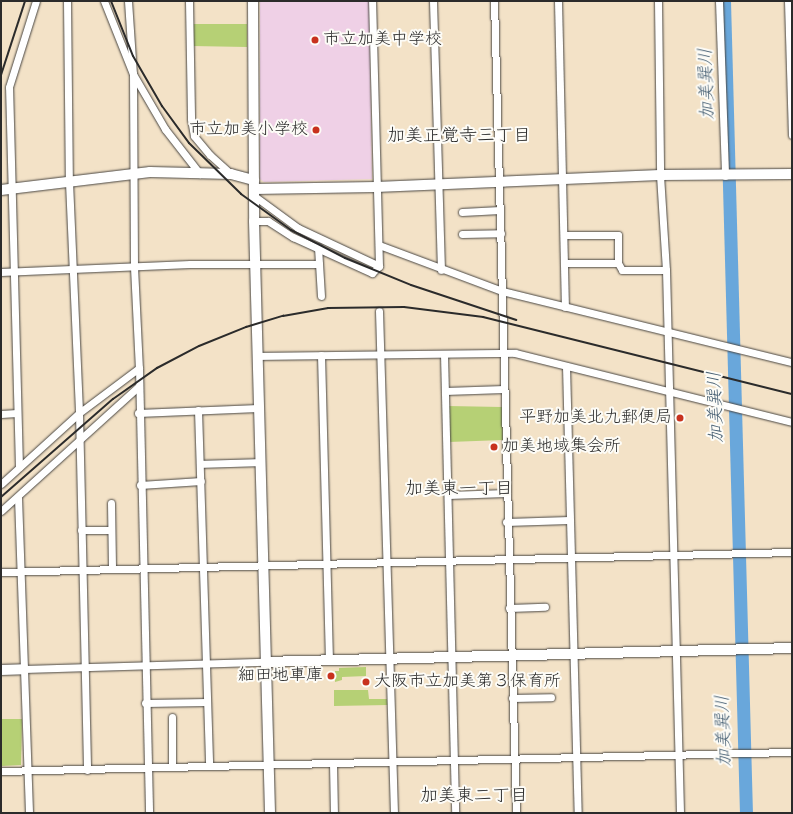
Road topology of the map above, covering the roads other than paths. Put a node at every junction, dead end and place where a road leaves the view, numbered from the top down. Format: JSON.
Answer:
{"nodes":[{"id":1,"x":36,"y":1,"type":"edge"},
{"id":2,"x":67,"y":1,"type":"edge"},
{"id":3,"x":104,"y":1,"type":"edge"},
{"id":4,"x":128,"y":1,"type":"edge"},
{"id":5,"x":189,"y":1,"type":"edge"},
{"id":6,"x":253,"y":1,"type":"edge"},
{"id":7,"x":372,"y":1,"type":"edge"},
{"id":8,"x":433,"y":1,"type":"edge"},
{"id":9,"x":494,"y":1,"type":"edge"},
{"id":10,"x":558,"y":1,"type":"edge"},
{"id":11,"x":658,"y":1,"type":"edge"},
{"id":12,"x":719,"y":1,"type":"edge"},
{"id":13,"x":788,"y":1,"type":"edge"},
{"id":14,"x":132,"y":74,"type":"junction"},
{"id":15,"x":792,"y":135,"type":"edge"},
{"id":16,"x":132,"y":174,"type":"junction"},
{"id":17,"x":200,"y":174,"type":"junction"},
{"id":18,"x":231,"y":174,"type":"junction"},
{"id":19,"x":792,"y":174,"type":"edge"},
{"id":20,"x":660,"y":175,"type":"junction"},
{"id":21,"x":728,"y":176,"type":"junction"},
{"id":22,"x":562,"y":181,"type":"junction"},
{"id":23,"x":69,"y":182,"type":"junction"},
{"id":24,"x":499,"y":182,"type":"junction"},
{"id":25,"x":438,"y":185,"type":"junction"},
{"id":26,"x":376,"y":187,"type":"junction"},
{"id":27,"x":12,"y":188,"type":"junction"},
{"id":28,"x":254,"y":188,"type":"junction"},
{"id":29,"x":1,"y":190,"type":"edge"},
{"id":30,"x":500,"y":210,"type":"junction"},
{"id":31,"x":462,"y":212,"type":"dead end"},
{"id":32,"x":254,"y":221,"type":"junction"},
{"id":33,"x":501,"y":233,"type":"junction"},
{"id":34,"x":462,"y":234,"type":"dead end"},
{"id":35,"x":564,"y":235,"type":"junction"},
{"id":36,"x":318,"y":238,"type":"junction"},
{"id":37,"x":379,"y":245,"type":"junction"},
{"id":38,"x":318,"y":250,"type":"junction"},
{"id":39,"x":564,"y":263,"type":"junction"},
{"id":40,"x":618,"y":263,"type":"junction"},
{"id":41,"x":319,"y":264,"type":"junction"},
{"id":42,"x":255,"y":265,"type":"junction"},
{"id":43,"x":379,"y":266,"type":"junction"},
{"id":44,"x":134,"y":267,"type":"junction"},
{"id":45,"x":73,"y":268,"type":"junction"},
{"id":46,"x":441,"y":270,"type":"junction"},
{"id":47,"x":666,"y":270,"type":"junction"},
{"id":48,"x":1,"y":272,"type":"edge"},
{"id":49,"x":15,"y":272,"type":"junction"},
{"id":50,"x":502,"y":291,"type":"junction"},
{"id":51,"x":321,"y":296,"type":"dead end"},
{"id":52,"x":565,"y":307,"type":"junction"},
{"id":53,"x":379,"y":311,"type":"dead end"},
{"id":54,"x":668,"y":332,"type":"junction"},
{"id":55,"x":503,"y":352,"type":"junction"},
{"id":56,"x":444,"y":354,"type":"junction"},
{"id":57,"x":321,"y":355,"type":"junction"},
{"id":58,"x":382,"y":355,"type":"junction"},
{"id":59,"x":257,"y":356,"type":"junction"},
{"id":60,"x":792,"y":362,"type":"edge"},
{"id":61,"x":566,"y":366,"type":"junction"},
{"id":62,"x":139,"y":368,"type":"junction"},
{"id":63,"x":139,"y":386,"type":"junction"},
{"id":64,"x":504,"y":389,"type":"junction"},
{"id":65,"x":445,"y":391,"type":"junction"},
{"id":66,"x":668,"y":391,"type":"junction"},
{"id":67,"x":258,"y":408,"type":"junction"},
{"id":68,"x":198,"y":410,"type":"junction"},
{"id":69,"x":17,"y":413,"type":"junction"},
{"id":70,"x":79,"y":413,"type":"junction"},
{"id":71,"x":138,"y":413,"type":"junction"},
{"id":72,"x":1,"y":414,"type":"edge"},
{"id":73,"x":792,"y":422,"type":"edge"},
{"id":74,"x":78,"y":438,"type":"junction"},
{"id":75,"x":260,"y":462,"type":"junction"},
{"id":76,"x":200,"y":464,"type":"junction"},
{"id":77,"x":19,"y":467,"type":"junction"},
{"id":78,"x":201,"y":481,"type":"junction"},
{"id":79,"x":1,"y":484,"type":"edge"},
{"id":80,"x":140,"y":485,"type":"junction"},
{"id":81,"x":506,"y":493,"type":"junction"},
{"id":82,"x":448,"y":495,"type":"junction"},
{"id":83,"x":18,"y":497,"type":"junction"},
{"id":84,"x":111,"y":503,"type":"dead end"},
{"id":85,"x":1,"y":511,"type":"edge"},
{"id":86,"x":569,"y":520,"type":"junction"},
{"id":87,"x":506,"y":522,"type":"junction"},
{"id":88,"x":81,"y":530,"type":"junction"},
{"id":89,"x":111,"y":530,"type":"junction"},
{"id":90,"x":792,"y":552,"type":"edge"},
{"id":91,"x":674,"y":554,"type":"junction"},
{"id":92,"x":570,"y":557,"type":"junction"},
{"id":93,"x":507,"y":558,"type":"junction"},
{"id":94,"x":449,"y":560,"type":"junction"},
{"id":95,"x":387,"y":561,"type":"junction"},
{"id":96,"x":327,"y":563,"type":"junction"},
{"id":97,"x":262,"y":565,"type":"junction"},
{"id":98,"x":203,"y":566,"type":"junction"},
{"id":99,"x":142,"y":567,"type":"junction"},
{"id":100,"x":82,"y":568,"type":"junction"},
{"id":101,"x":112,"y":568,"type":"junction"},
{"id":102,"x":21,"y":571,"type":"junction"},
{"id":103,"x":1,"y":572,"type":"edge"},
{"id":104,"x":545,"y":607,"type":"dead end"},
{"id":105,"x":509,"y":608,"type":"junction"},
{"id":106,"x":792,"y":648,"type":"edge"},
{"id":107,"x":676,"y":650,"type":"junction"},
{"id":108,"x":574,"y":654,"type":"junction"},
{"id":109,"x":510,"y":656,"type":"junction"},
{"id":110,"x":452,"y":658,"type":"junction"},
{"id":111,"x":390,"y":659,"type":"junction"},
{"id":112,"x":329,"y":661,"type":"junction"},
{"id":113,"x":266,"y":662,"type":"junction"},
{"id":114,"x":206,"y":664,"type":"junction"},
{"id":115,"x":145,"y":666,"type":"junction"},
{"id":116,"x":86,"y":667,"type":"junction"},
{"id":117,"x":24,"y":669,"type":"junction"},
{"id":118,"x":1,"y":670,"type":"edge"},
{"id":119,"x":552,"y":697,"type":"dead end"},
{"id":120,"x":512,"y":698,"type":"junction"},
{"id":121,"x":207,"y":702,"type":"junction"},
{"id":122,"x":145,"y":703,"type":"junction"},
{"id":123,"x":172,"y":717,"type":"dead end"},
{"id":124,"x":792,"y":752,"type":"edge"},
{"id":125,"x":679,"y":755,"type":"junction"},
{"id":126,"x":577,"y":756,"type":"junction"},
{"id":127,"x":514,"y":758,"type":"junction"},
{"id":128,"x":454,"y":760,"type":"junction"},
{"id":129,"x":392,"y":761,"type":"junction"},
{"id":130,"x":333,"y":763,"type":"junction"},
{"id":131,"x":268,"y":765,"type":"junction"},
{"id":132,"x":209,"y":766,"type":"junction"},
{"id":133,"x":148,"y":767,"type":"junction"},
{"id":134,"x":172,"y":767,"type":"junction"},
{"id":135,"x":87,"y":770,"type":"junction"},
{"id":136,"x":1,"y":771,"type":"edge"},
{"id":137,"x":28,"y":771,"type":"junction"},
{"id":138,"x":29,"y":813,"type":"edge"},
{"id":139,"x":149,"y":813,"type":"edge"},
{"id":140,"x":270,"y":813,"type":"edge"},
{"id":141,"x":334,"y":813,"type":"edge"},
{"id":142,"x":394,"y":813,"type":"edge"},
{"id":143,"x":455,"y":813,"type":"edge"},
{"id":144,"x":516,"y":813,"type":"edge"},
{"id":145,"x":578,"y":813,"type":"edge"},
{"id":146,"x":680,"y":813,"type":"edge"}],
"edges":[{"from":1,"to":27,"type":"street"},
{"from":2,"to":23,"type":"street"},
{"from":3,"to":14,"type":"street"},
{"from":4,"to":14,"type":"street"},
{"from":5,"to":18,"type":"street"},
{"from":6,"to":28,"type":"street"},
{"from":7,"to":26,"type":"street"},
{"from":8,"to":25,"type":"street"},
{"from":9,"to":24,"type":"street"},
{"from":10,"to":22,"type":"street"},
{"from":11,"to":20,"type":"street"},
{"from":12,"to":21,"type":"street"},
{"from":13,"to":15,"type":"street"},
{"from":14,"to":16,"type":"street"},
{"from":14,"to":17,"type":"street"},
{"from":16,"to":17,"type":"street"},
{"from":16,"to":23,"type":"street"},
{"from":16,"to":44,"type":"street"},
{"from":17,"to":18,"type":"street"},
{"from":18,"to":28,"type":"street"},
{"from":19,"to":21,"type":"street"},
{"from":20,"to":21,"type":"street"},
{"from":20,"to":22,"type":"street"},
{"from":20,"to":47,"type":"street"},
{"from":22,"to":24,"type":"street"},
{"from":22,"to":35,"type":"street"},
{"from":23,"to":27,"type":"street"},
{"from":23,"to":45,"type":"street"},
{"from":24,"to":25,"type":"street"},
{"from":24,"to":30,"type":"street"},
{"from":25,"to":26,"type":"street"},
{"from":25,"to":46,"type":"street"},
{"from":26,"to":28,"type":"street"},
{"from":26,"to":37,"type":"street"},
{"from":27,"to":29,"type":"street"},
{"from":27,"to":49,"type":"street"},
{"from":28,"to":32,"type":"street"},
{"from":28,"to":36,"type":"street"},
{"from":30,"to":31,"type":"street"},
{"from":30,"to":33,"type":"street"},
{"from":32,"to":38,"type":"street"},
{"from":32,"to":42,"type":"street"},
{"from":33,"to":34,"type":"street"},
{"from":33,"to":50,"type":"street"},
{"from":35,"to":39,"type":"street"},
{"from":35,"to":40,"type":"street"},
{"from":36,"to":38,"type":"street"},
{"from":36,"to":43,"type":"street"},
{"from":37,"to":43,"type":"street"},
{"from":37,"to":46,"type":"street"},
{"from":38,"to":41,"type":"street"},
{"from":38,"to":43,"type":"street"},
{"from":39,"to":40,"type":"street"},
{"from":39,"to":52,"type":"street"},
{"from":40,"to":47,"type":"street"},
{"from":41,"to":42,"type":"street"},
{"from":41,"to":51,"type":"street"},
{"from":42,"to":44,"type":"street"},
{"from":42,"to":59,"type":"street"},
{"from":44,"to":45,"type":"street"},
{"from":44,"to":62,"type":"street"},
{"from":45,"to":49,"type":"street"},
{"from":45,"to":70,"type":"street"},
{"from":46,"to":50,"type":"street"},
{"from":47,"to":54,"type":"street"},
{"from":48,"to":49,"type":"street"},
{"from":49,"to":69,"type":"street"},
{"from":50,"to":52,"type":"street"},
{"from":50,"to":55,"type":"street"},
{"from":52,"to":54,"type":"street"},
{"from":53,"to":58,"type":"street"},
{"from":54,"to":60,"type":"street"},
{"from":54,"to":66,"type":"street"},
{"from":55,"to":56,"type":"street"},
{"from":55,"to":61,"type":"street"},
{"from":55,"to":64,"type":"street"},
{"from":56,"to":58,"type":"street"},
{"from":56,"to":65,"type":"street"},
{"from":57,"to":58,"type":"street"},
{"from":57,"to":59,"type":"street"},
{"from":57,"to":96,"type":"street"},
{"from":58,"to":95,"type":"street"},
{"from":59,"to":67,"type":"street"},
{"from":61,"to":66,"type":"street"},
{"from":61,"to":86,"type":"street"},
{"from":62,"to":63,"type":"street"},
{"from":62,"to":70,"type":"street"},
{"from":63,"to":71,"type":"street"},
{"from":63,"to":74,"type":"street"},
{"from":64,"to":65,"type":"street"},
{"from":64,"to":81,"type":"street"},
{"from":65,"to":82,"type":"street"},
{"from":66,"to":73,"type":"street"},
{"from":66,"to":91,"type":"street"},
{"from":67,"to":68,"type":"street"},
{"from":67,"to":75,"type":"street"},
{"from":68,"to":71,"type":"street"},
{"from":68,"to":76,"type":"street"},
{"from":69,"to":72,"type":"street"},
{"from":69,"to":77,"type":"street"},
{"from":70,"to":74,"type":"street"},
{"from":70,"to":77,"type":"street"},
{"from":71,"to":80,"type":"street"},
{"from":74,"to":83,"type":"street"},
{"from":74,"to":88,"type":"street"},
{"from":75,"to":76,"type":"street"},
{"from":75,"to":97,"type":"street"},
{"from":76,"to":78,"type":"street"},
{"from":77,"to":79,"type":"street"},
{"from":78,"to":80,"type":"street"},
{"from":78,"to":98,"type":"street"},
{"from":80,"to":99,"type":"street"},
{"from":81,"to":82,"type":"street"},
{"from":81,"to":87,"type":"street"},
{"from":82,"to":94,"type":"street"},
{"from":83,"to":85,"type":"street"},
{"from":83,"to":102,"type":"street"},
{"from":84,"to":89,"type":"street"},
{"from":86,"to":87,"type":"street"},
{"from":86,"to":92,"type":"street"},
{"from":87,"to":93,"type":"street"},
{"from":88,"to":89,"type":"street"},
{"from":88,"to":100,"type":"street"},
{"from":89,"to":101,"type":"street"},
{"from":90,"to":91,"type":"street"},
{"from":91,"to":92,"type":"street"},
{"from":91,"to":107,"type":"street"},
{"from":92,"to":93,"type":"street"},
{"from":92,"to":108,"type":"street"},
{"from":93,"to":94,"type":"street"},
{"from":93,"to":105,"type":"street"},
{"from":94,"to":95,"type":"street"},
{"from":94,"to":110,"type":"street"},
{"from":95,"to":96,"type":"street"},
{"from":95,"to":111,"type":"street"},
{"from":96,"to":97,"type":"street"},
{"from":96,"to":112,"type":"street"},
{"from":97,"to":98,"type":"street"},
{"from":97,"to":113,"type":"street"},
{"from":98,"to":99,"type":"street"},
{"from":98,"to":114,"type":"street"},
{"from":99,"to":101,"type":"street"},
{"from":99,"to":115,"type":"street"},
{"from":100,"to":101,"type":"street"},
{"from":100,"to":102,"type":"street"},
{"from":100,"to":116,"type":"street"},
{"from":102,"to":103,"type":"street"},
{"from":102,"to":117,"type":"street"},
{"from":104,"to":105,"type":"street"},
{"from":105,"to":109,"type":"street"},
{"from":106,"to":107,"type":"street"},
{"from":107,"to":108,"type":"street"},
{"from":107,"to":125,"type":"street"},
{"from":108,"to":109,"type":"street"},
{"from":108,"to":126,"type":"street"},
{"from":109,"to":110,"type":"street"},
{"from":109,"to":120,"type":"street"},
{"from":110,"to":111,"type":"street"},
{"from":110,"to":128,"type":"street"},
{"from":111,"to":112,"type":"street"},
{"from":111,"to":129,"type":"street"},
{"from":112,"to":113,"type":"street"},
{"from":113,"to":114,"type":"street"},
{"from":113,"to":131,"type":"street"},
{"from":114,"to":115,"type":"street"},
{"from":114,"to":121,"type":"street"},
{"from":115,"to":116,"type":"street"},
{"from":115,"to":122,"type":"street"},
{"from":116,"to":117,"type":"street"},
{"from":116,"to":135,"type":"street"},
{"from":117,"to":118,"type":"street"},
{"from":117,"to":137,"type":"street"},
{"from":119,"to":120,"type":"street"},
{"from":120,"to":127,"type":"street"},
{"from":121,"to":122,"type":"street"},
{"from":121,"to":132,"type":"street"},
{"from":122,"to":133,"type":"street"},
{"from":123,"to":134,"type":"street"},
{"from":124,"to":125,"type":"street"},
{"from":125,"to":126,"type":"street"},
{"from":125,"to":146,"type":"street"},
{"from":126,"to":127,"type":"street"},
{"from":126,"to":145,"type":"street"},
{"from":127,"to":128,"type":"street"},
{"from":127,"to":144,"type":"street"},
{"from":128,"to":129,"type":"street"},
{"from":128,"to":143,"type":"street"},
{"from":129,"to":130,"type":"street"},
{"from":129,"to":142,"type":"street"},
{"from":130,"to":131,"type":"street"},
{"from":130,"to":141,"type":"street"},
{"from":131,"to":132,"type":"street"},
{"from":131,"to":140,"type":"street"},
{"from":132,"to":134,"type":"street"},
{"from":133,"to":134,"type":"street"},
{"from":133,"to":135,"type":"street"},
{"from":133,"to":139,"type":"street"},
{"from":135,"to":137,"type":"street"},
{"from":136,"to":137,"type":"street"},
{"from":137,"to":138,"type":"street"}]}
